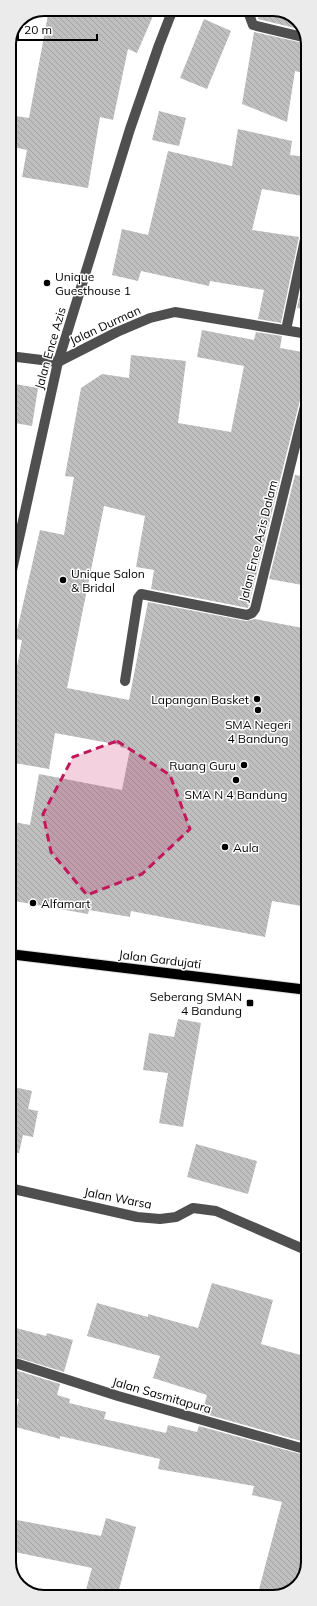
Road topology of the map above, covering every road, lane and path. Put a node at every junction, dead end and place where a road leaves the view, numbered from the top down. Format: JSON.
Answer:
{"nodes":[{"id":1,"x":170,"y":16,"type":"edge"},
{"id":2,"x":250,"y":16,"type":"edge"},
{"id":3,"x":299,"y":36,"type":"edge"},
{"id":4,"x":301,"y":258,"type":"edge"},
{"id":5,"x":286,"y":330,"type":"junction"},
{"id":6,"x":301,"y":333,"type":"edge"},
{"id":7,"x":16,"y":357,"type":"edge"},
{"id":8,"x":58,"y":362,"type":"junction"},
{"id":9,"x":301,"y":422,"type":"edge"},
{"id":10,"x":16,"y":552,"type":"edge"},
{"id":11,"x":125,"y":681,"type":"dead end"},
{"id":12,"x":16,"y":955,"type":"edge"},
{"id":13,"x":301,"y":989,"type":"edge"},
{"id":14,"x":16,"y":1190,"type":"edge"},
{"id":15,"x":301,"y":1248,"type":"edge"},
{"id":16,"x":16,"y":1363,"type":"edge"},
{"id":17,"x":301,"y":1448,"type":"edge"}],
"edges":[{"from":1,"to":8,"type":"street","name":"Jalan Ence Azis"},
{"from":2,"to":3,"type":"street"},
{"from":4,"to":5,"type":"street"},
{"from":5,"to":6,"type":"street","name":"Jalan Durman"},
{"from":5,"to":8,"type":"street","name":"Jalan Durman"},
{"from":7,"to":8,"type":"street"},
{"from":8,"to":10,"type":"street","name":"Jalan Ence Azis"},
{"from":9,"to":11,"type":"street","name":"Jalan Ence Azis Dalam"},
{"from":12,"to":13,"type":"main road","name":"Jalan Gardujati"},
{"from":14,"to":15,"type":"street","name":"Jalan Warsa"},
{"from":16,"to":17,"type":"street","name":"Jalan Sasmitapura"}]}
